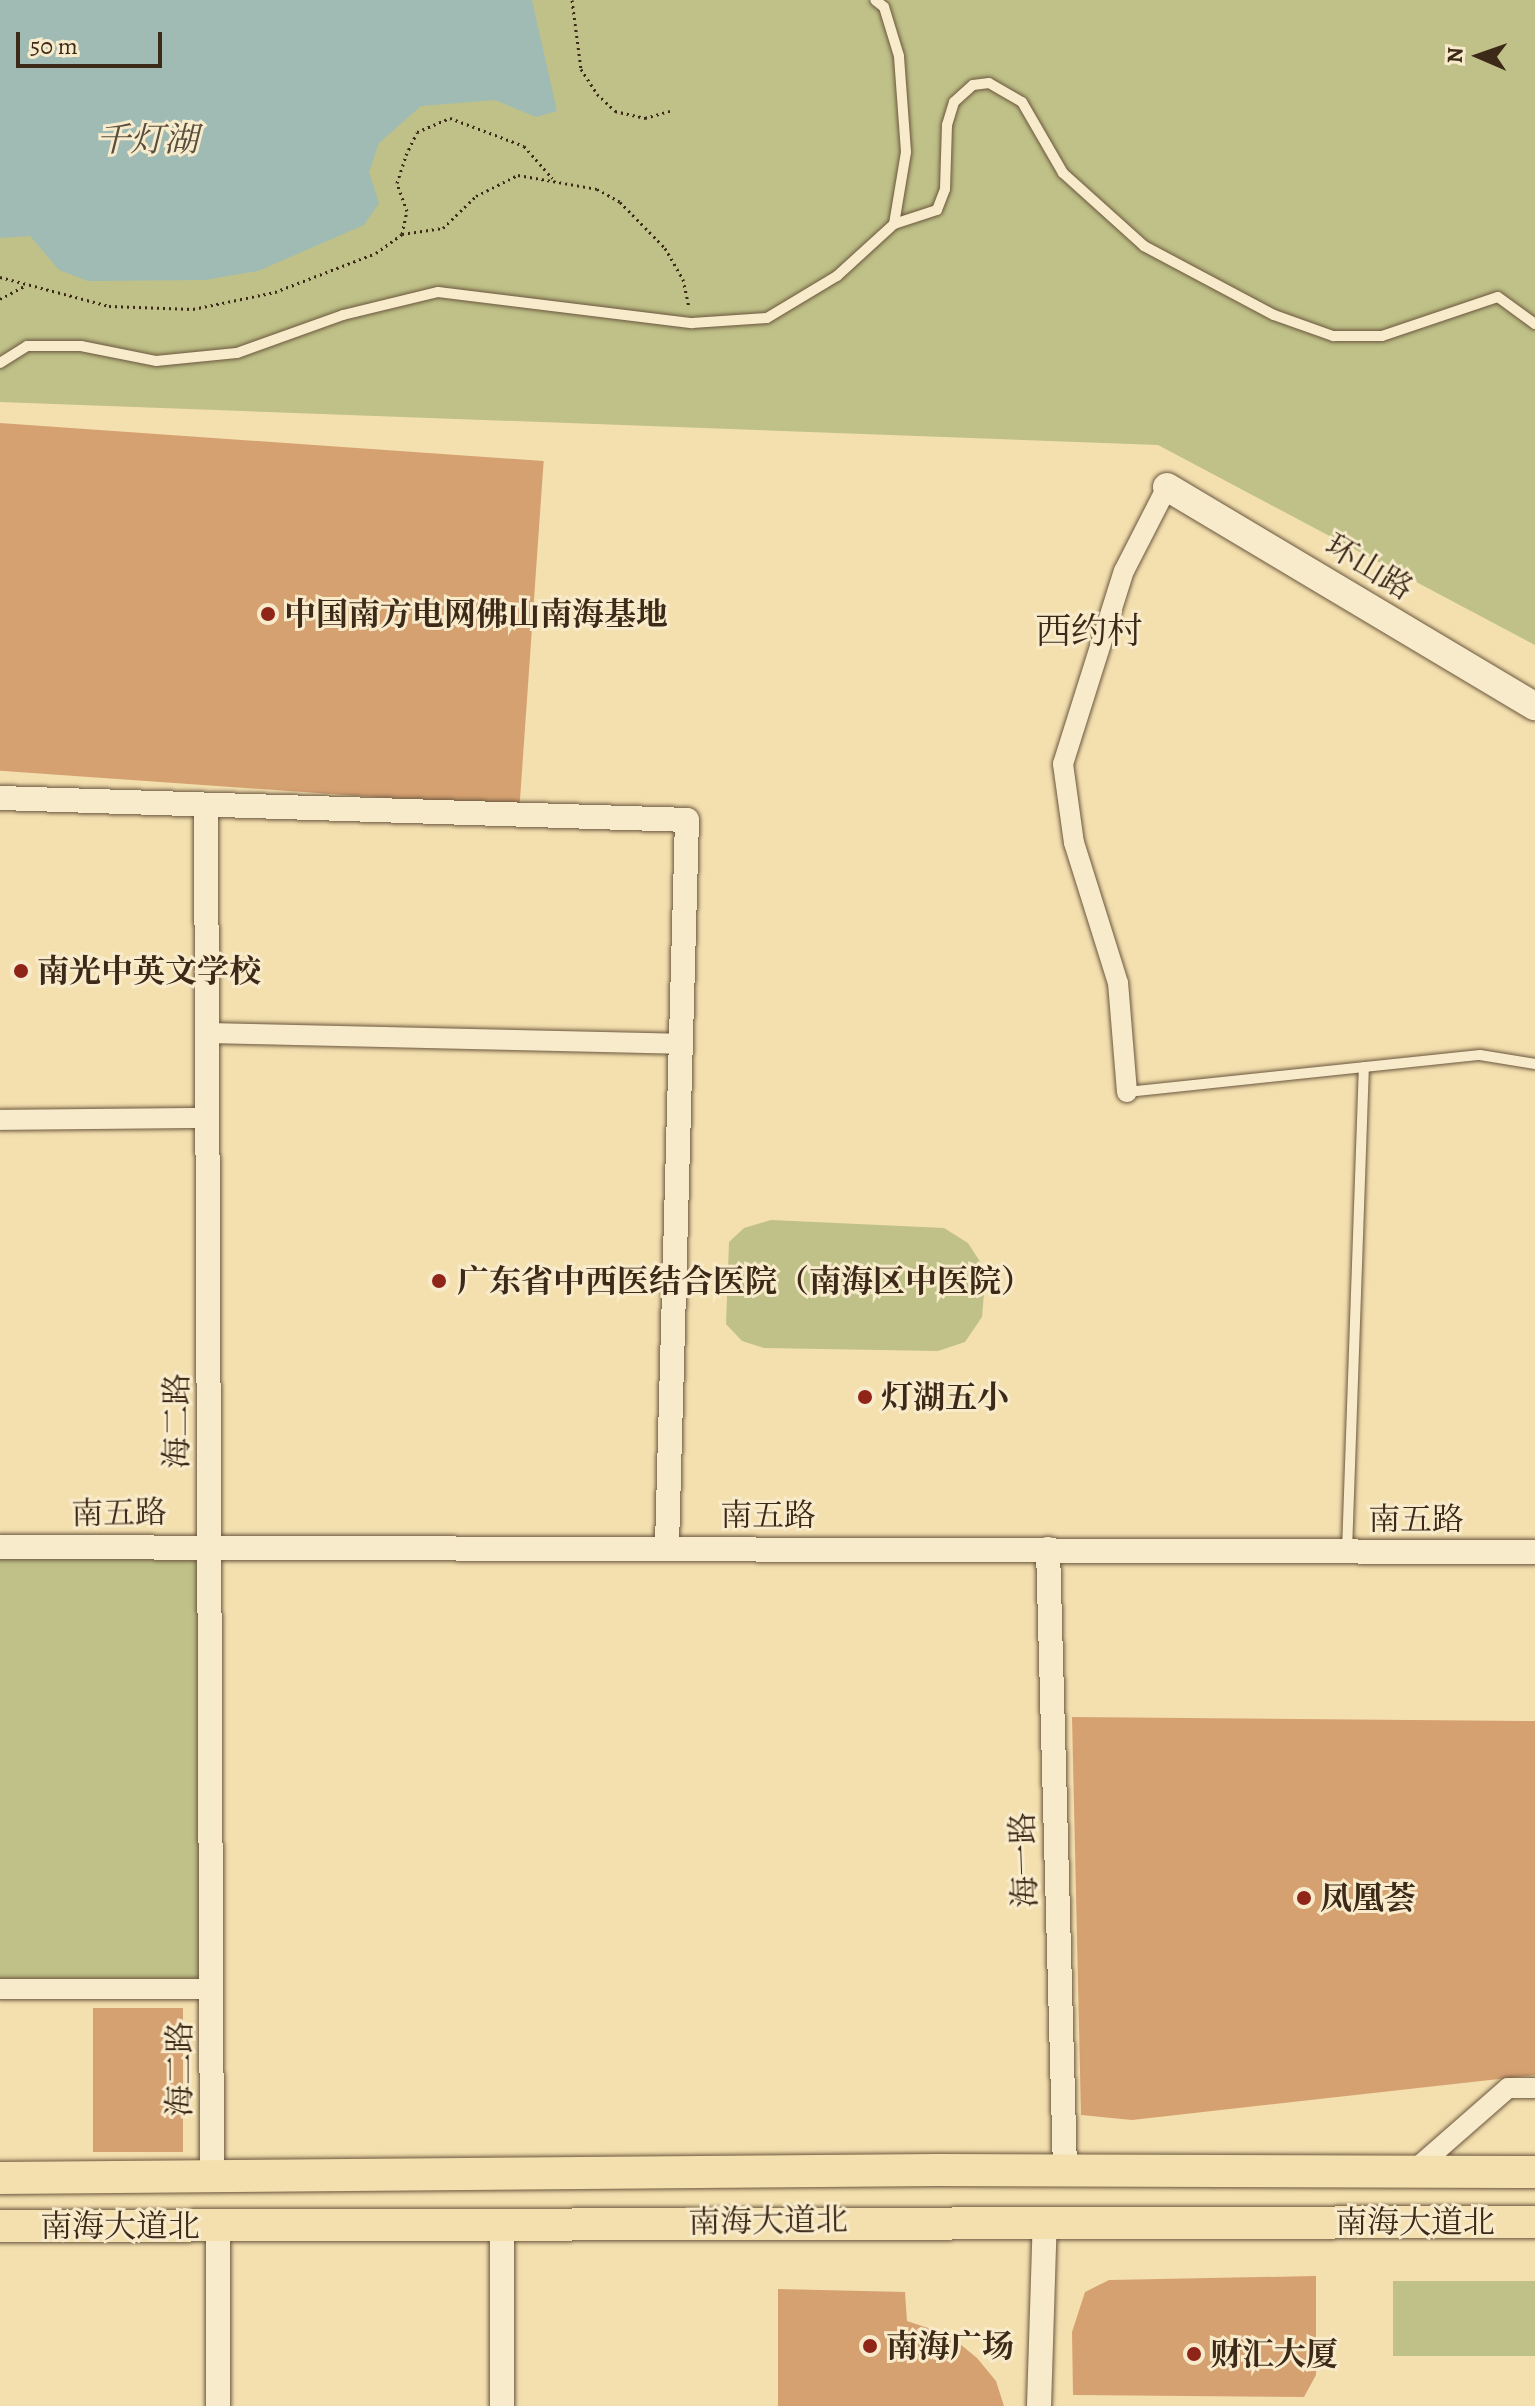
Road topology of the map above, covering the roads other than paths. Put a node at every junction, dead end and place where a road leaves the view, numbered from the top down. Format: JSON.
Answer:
{"nodes":[{"id":1,"x":875,"y":0,"type":"edge"},
{"id":2,"x":894,"y":224,"type":"junction"},
{"id":3,"x":1535,"y":324,"type":"edge"},
{"id":4,"x":0,"y":363,"type":"edge"},
{"id":5,"x":1167,"y":487,"type":"joint"},
{"id":6,"x":1535,"y":706,"type":"edge"},
{"id":7,"x":0,"y":798,"type":"edge"},
{"id":8,"x":206,"y":808,"type":"junction"},
{"id":9,"x":207,"y":1033,"type":"junction"},
{"id":10,"x":680,"y":1044,"type":"junction"},
{"id":11,"x":1535,"y":1064,"type":"edge"},
{"id":12,"x":1364,"y":1067,"type":"junction"},
{"id":13,"x":1127,"y":1092,"type":"joint"},
{"id":14,"x":207,"y":1118,"type":"junction"},
{"id":15,"x":0,"y":1120,"type":"edge"},
{"id":16,"x":210,"y":1544,"type":"junction"},
{"id":17,"x":667,"y":1546,"type":"junction"},
{"id":18,"x":0,"y":1547,"type":"edge"},
{"id":19,"x":1048,"y":1549,"type":"junction"},
{"id":20,"x":1347,"y":1551,"type":"junction"},
{"id":21,"x":1535,"y":1552,"type":"edge"},
{"id":22,"x":0,"y":1989,"type":"edge"},
{"id":23,"x":213,"y":1989,"type":"junction"},
{"id":24,"x":1535,"y":2088,"type":"edge"},
{"id":25,"x":1065,"y":2170,"type":"junction"},
{"id":26,"x":1535,"y":2172,"type":"edge"},
{"id":27,"x":1411,"y":2173,"type":"junction"},
{"id":28,"x":0,"y":2178,"type":"edge"},
{"id":29,"x":212,"y":2178,"type":"junction"},
{"id":30,"x":1045,"y":2219,"type":"junction"},
{"id":31,"x":1535,"y":2222,"type":"edge"},
{"id":32,"x":502,"y":2224,"type":"junction"},
{"id":33,"x":0,"y":2226,"type":"edge"},
{"id":34,"x":218,"y":2227,"type":"junction"},
{"id":35,"x":218,"y":2406,"type":"edge"},
{"id":36,"x":502,"y":2406,"type":"edge"},
{"id":37,"x":1039,"y":2406,"type":"edge"}],
"edges":[{"from":1,"to":2,"type":"lane"},
{"from":2,"to":3,"type":"lane"},
{"from":2,"to":4,"type":"lane"},
{"from":5,"to":6,"type":"main road","name":"环山路"},
{"from":5,"to":13,"type":"street"},
{"from":7,"to":8,"type":"street"},
{"from":8,"to":9,"type":"street","name":"海二路"},
{"from":8,"to":10,"type":"street"},
{"from":9,"to":10,"type":"street"},
{"from":9,"to":14,"type":"street","name":"海二路"},
{"from":10,"to":17,"type":"street"},
{"from":11,"to":12,"type":"lane"},
{"from":12,"to":13,"type":"lane"},
{"from":12,"to":20,"type":"lane"},
{"from":14,"to":15,"type":"street"},
{"from":14,"to":16,"type":"street","name":"海二路"},
{"from":16,"to":17,"type":"street","name":"南五路"},
{"from":16,"to":18,"type":"street","name":"南五路"},
{"from":16,"to":23,"type":"street","name":"海二路"},
{"from":17,"to":19,"type":"street","name":"南五路"},
{"from":19,"to":20,"type":"street","name":"南五路"},
{"from":19,"to":25,"type":"street","name":"海一路"},
{"from":20,"to":21,"type":"street","name":"南五路"},
{"from":22,"to":23,"type":"street"},
{"from":23,"to":29,"type":"street","name":"海二路"},
{"from":24,"to":27,"type":"street"},
{"from":25,"to":27,"type":"highway","name":"南海大道北"},
{"from":25,"to":29,"type":"highway","name":"南海大道北"},
{"from":26,"to":27,"type":"highway","name":"南海大道北"},
{"from":28,"to":29,"type":"highway","name":"南海大道北"},
{"from":30,"to":31,"type":"highway","name":"南海大道北"},
{"from":30,"to":32,"type":"highway","name":"南海大道北"},
{"from":30,"to":37,"type":"street"},
{"from":32,"to":34,"type":"highway","name":"南海大道北"},
{"from":32,"to":36,"type":"street"},
{"from":33,"to":34,"type":"highway","name":"南海大道北"},
{"from":34,"to":35,"type":"street"}]}
